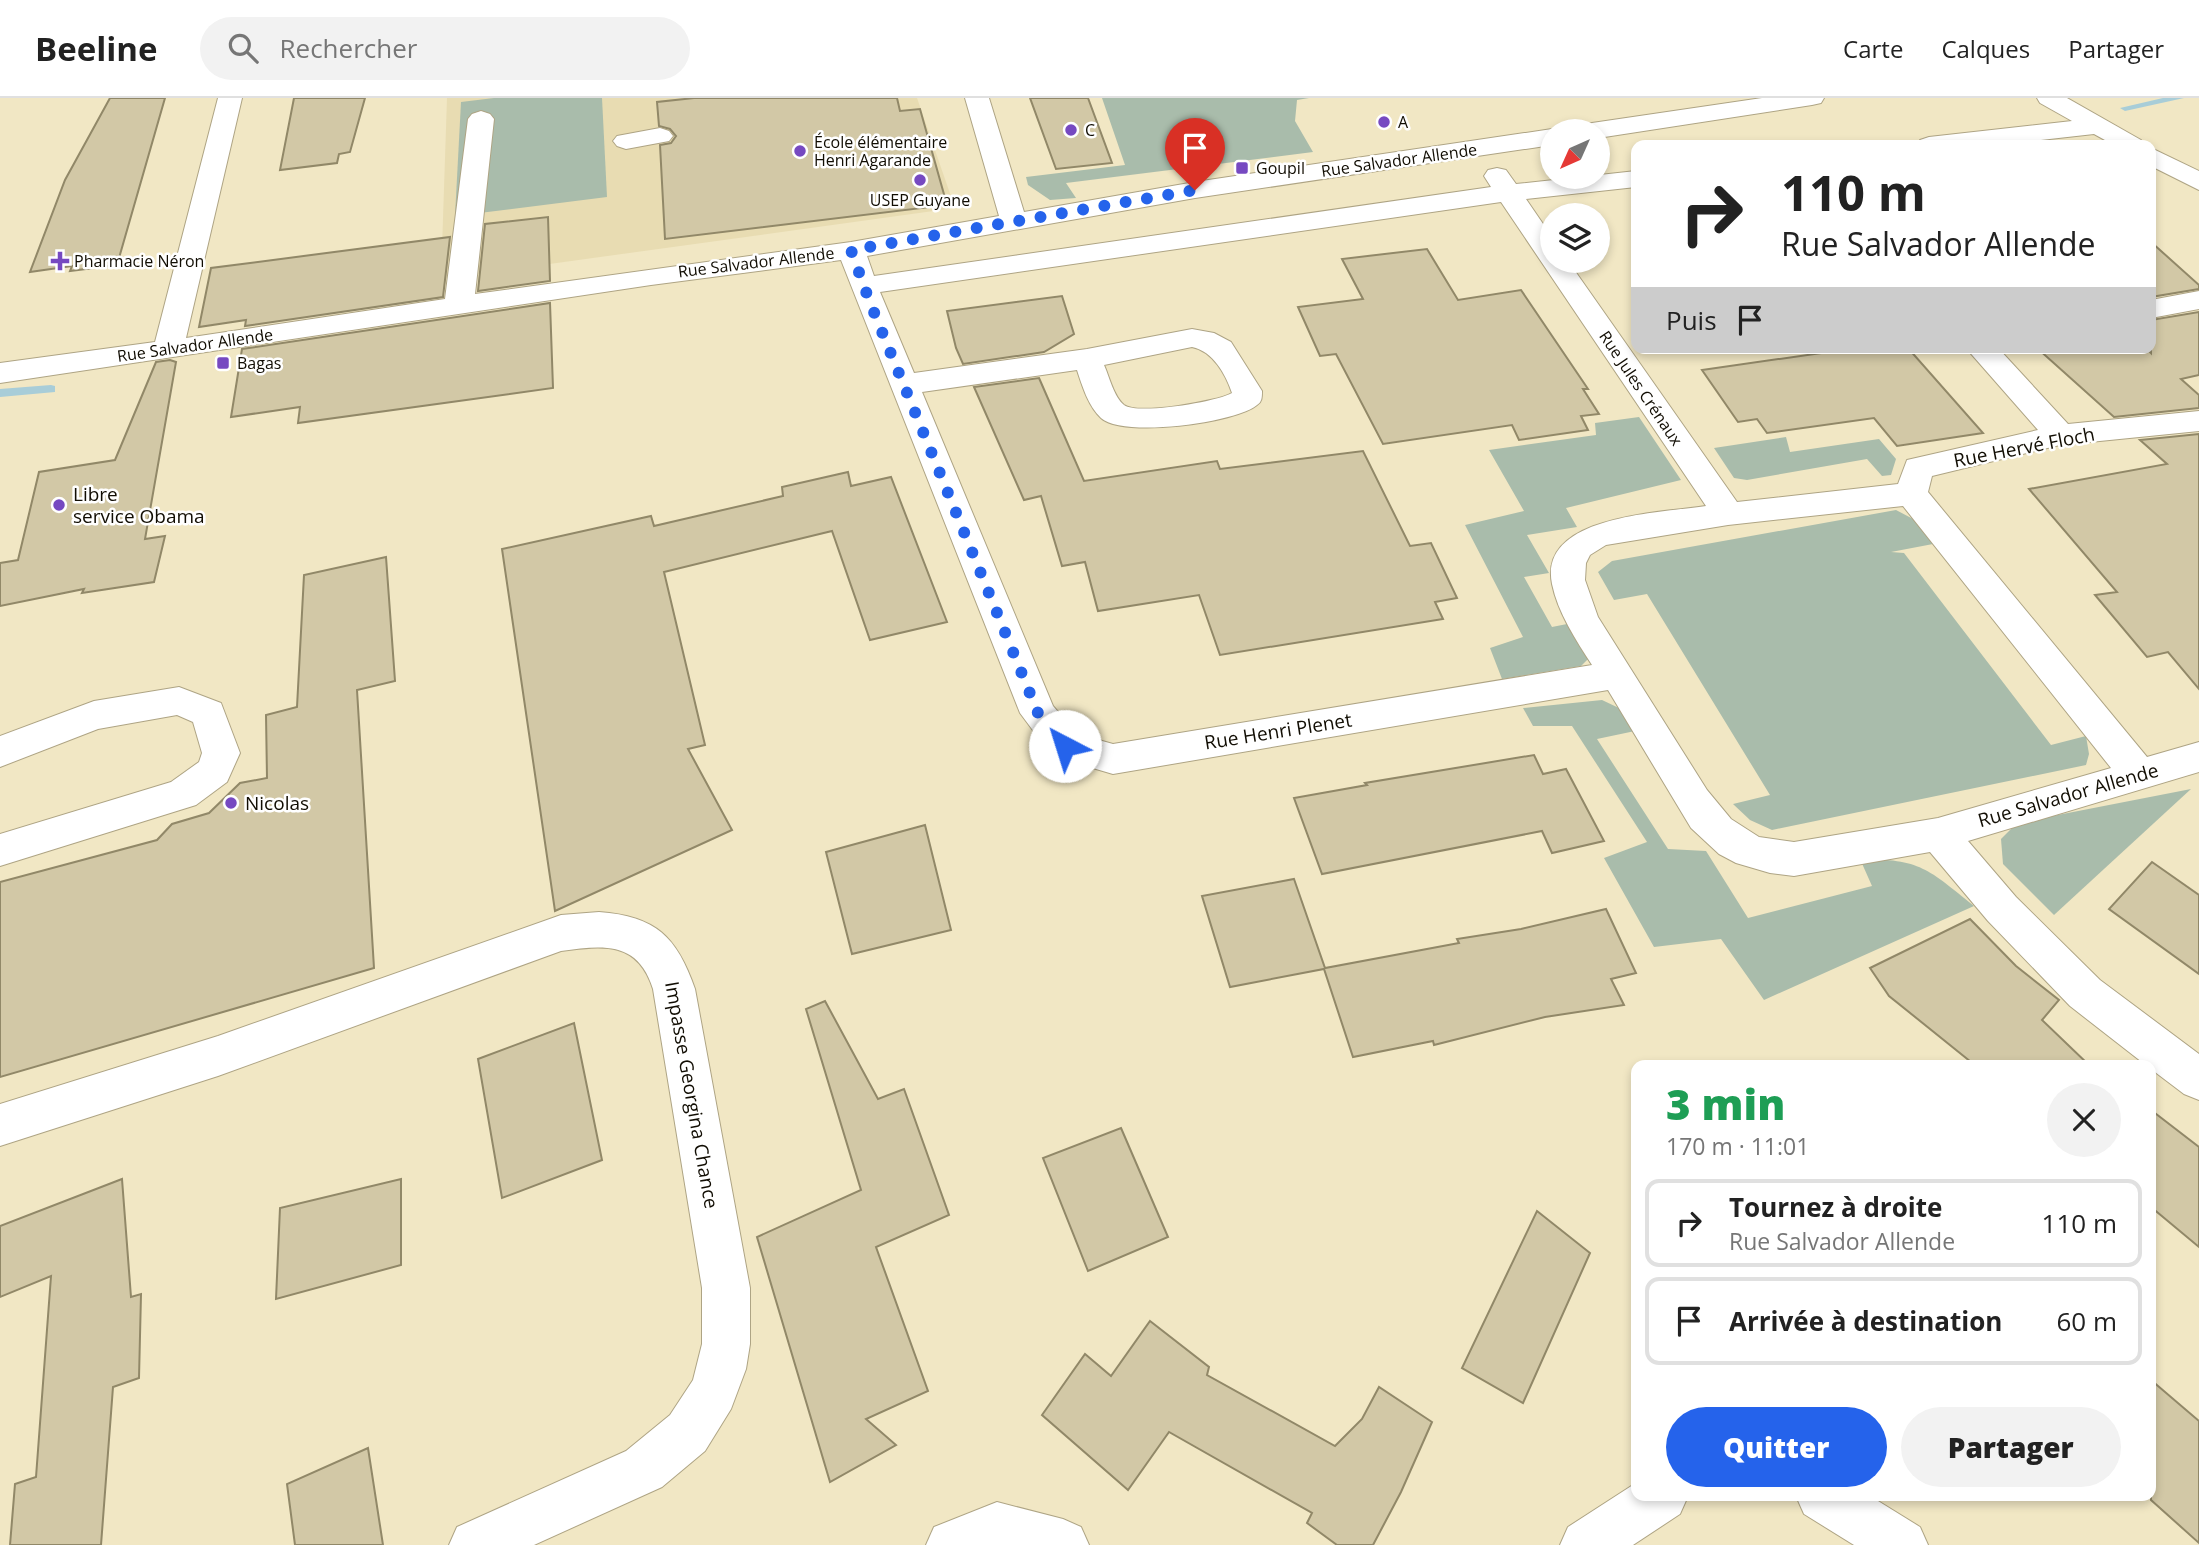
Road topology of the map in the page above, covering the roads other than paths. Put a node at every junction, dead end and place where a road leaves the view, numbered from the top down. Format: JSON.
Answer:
{"nodes":[{"id":1,"x":230,"y":98,"type":"edge"},
{"id":2,"x":977,"y":98,"type":"edge"},
{"id":3,"x":1812,"y":98,"type":"edge"},
{"id":4,"x":2049,"y":98,"type":"edge"},
{"id":5,"x":481,"y":119,"type":"dead end"},
{"id":6,"x":2097,"y":126,"type":"junction"},
{"id":7,"x":1610,"y":128,"type":"edge"},
{"id":8,"x":660,"y":136,"type":"dead end"},
{"id":9,"x":1540,"y":139,"type":"edge"},
{"id":10,"x":1973,"y":140,"type":"edge"},
{"id":11,"x":2123,"y":140,"type":"edge"},
{"id":12,"x":626,"y":141,"type":"dead end"},
{"id":13,"x":1478,"y":148,"type":"junction"},
{"id":14,"x":2156,"y":159,"type":"edge"},
{"id":15,"x":1631,"y":179,"type":"edge"},
{"id":16,"x":2199,"y":182,"type":"edge"},
{"id":17,"x":1508,"y":193,"type":"junction"},
{"id":18,"x":1014,"y":222,"type":"junction"},
{"id":19,"x":1540,"y":240,"type":"edge"},
{"id":20,"x":851,"y":250,"type":"junction"},
{"id":21,"x":1563,"y":273,"type":"edge"},
{"id":22,"x":864,"y":286,"type":"junction"},
{"id":23,"x":2199,"y":300,"type":"edge"},
{"id":24,"x":459,"y":305,"type":"junction"},
{"id":25,"x":2156,"y":308,"type":"edge"},
{"id":26,"x":168,"y":350,"type":"junction"},
{"id":27,"x":1986,"y":354,"type":"edge"},
{"id":28,"x":1087,"y":359,"type":"junction"},
{"id":29,"x":0,"y":373,"type":"edge"},
{"id":30,"x":905,"y":384,"type":"junction"},
{"id":31,"x":2199,"y":421,"type":"edge"},
{"id":32,"x":2060,"y":435,"type":"junction"},
{"id":33,"x":1911,"y":494,"type":"junction"},
{"id":34,"x":1728,"y":514,"type":"junction"},
{"id":35,"x":1617,"y":675,"type":"junction"},
{"id":36,"x":0,"y":752,"type":"edge"},
{"id":37,"x":2199,"y":757,"type":"edge"},
{"id":38,"x":2139,"y":775,"type":"junction"},
{"id":39,"x":1938,"y":834,"type":"junction"},
{"id":40,"x":0,"y":850,"type":"edge"},
{"id":41,"x":2199,"y":1080,"type":"edge"},
{"id":42,"x":0,"y":1125,"type":"edge"},
{"id":43,"x":1654,"y":1501,"type":"edge"},
{"id":44,"x":1830,"y":1501,"type":"edge"},
{"id":45,"x":475,"y":1545,"type":"edge"},
{"id":46,"x":952,"y":1545,"type":"edge"},
{"id":47,"x":1063,"y":1545,"type":"edge"},
{"id":48,"x":1586,"y":1545,"type":"edge"},
{"id":49,"x":1902,"y":1545,"type":"edge"}],
"edges":[{"from":1,"to":26,"type":"street"},
{"from":2,"to":18,"type":"street"},
{"from":3,"to":7,"type":"street"},
{"from":4,"to":6,"type":"street"},
{"from":5,"to":24,"type":"street"},
{"from":6,"to":10,"type":"street"},
{"from":6,"to":11,"type":"street"},
{"from":8,"to":12,"type":"street"},
{"from":9,"to":13,"type":"street","name":"Rue Salvador Allende"},
{"from":13,"to":17,"type":"street","name":"Rue Jules Crénaux"},
{"from":13,"to":18,"type":"street","name":"Rue Salvador Allende"},
{"from":14,"to":16,"type":"street"},
{"from":15,"to":17,"type":"street"},
{"from":17,"to":19,"type":"street","name":"Rue Jules Crénaux"},
{"from":17,"to":22,"type":"street"},
{"from":18,"to":20,"type":"street","name":"Rue Salvador Allende"},
{"from":20,"to":22,"type":"street","name":"Rue Henri Plenet"},
{"from":20,"to":24,"type":"street","name":"Rue Salvador Allende"},
{"from":21,"to":34,"type":"street","name":"Rue Jules Crénaux"},
{"from":22,"to":30,"type":"street","name":"Rue Henri Plenet"},
{"from":23,"to":25,"type":"street"},
{"from":24,"to":26,"type":"street","name":"Rue Salvador Allende"},
{"from":26,"to":29,"type":"street","name":"Rue Salvador Allende"},
{"from":27,"to":32,"type":"street"},
{"from":28,"to":28,"type":"street"},
{"from":28,"to":30,"type":"street"},
{"from":30,"to":35,"type":"street","name":"Rue Henri Plenet"},
{"from":31,"to":32,"type":"street","name":"Rue Hervé Floch"},
{"from":32,"to":33,"type":"street","name":"Rue Hervé Floch"},
{"from":33,"to":34,"type":"street"},
{"from":33,"to":38,"type":"street"},
{"from":34,"to":35,"type":"street"},
{"from":35,"to":39,"type":"street"},
{"from":36,"to":40,"type":"street"},
{"from":37,"to":38,"type":"street","name":"Rue Salvador Allende"},
{"from":38,"to":39,"type":"street","name":"Rue Salvador Allende"},
{"from":39,"to":41,"type":"street"},
{"from":42,"to":45,"type":"street","name":"Impasse Georgina Chance"},
{"from":43,"to":48,"type":"street"},
{"from":44,"to":49,"type":"street"},
{"from":46,"to":47,"type":"street"}]}
